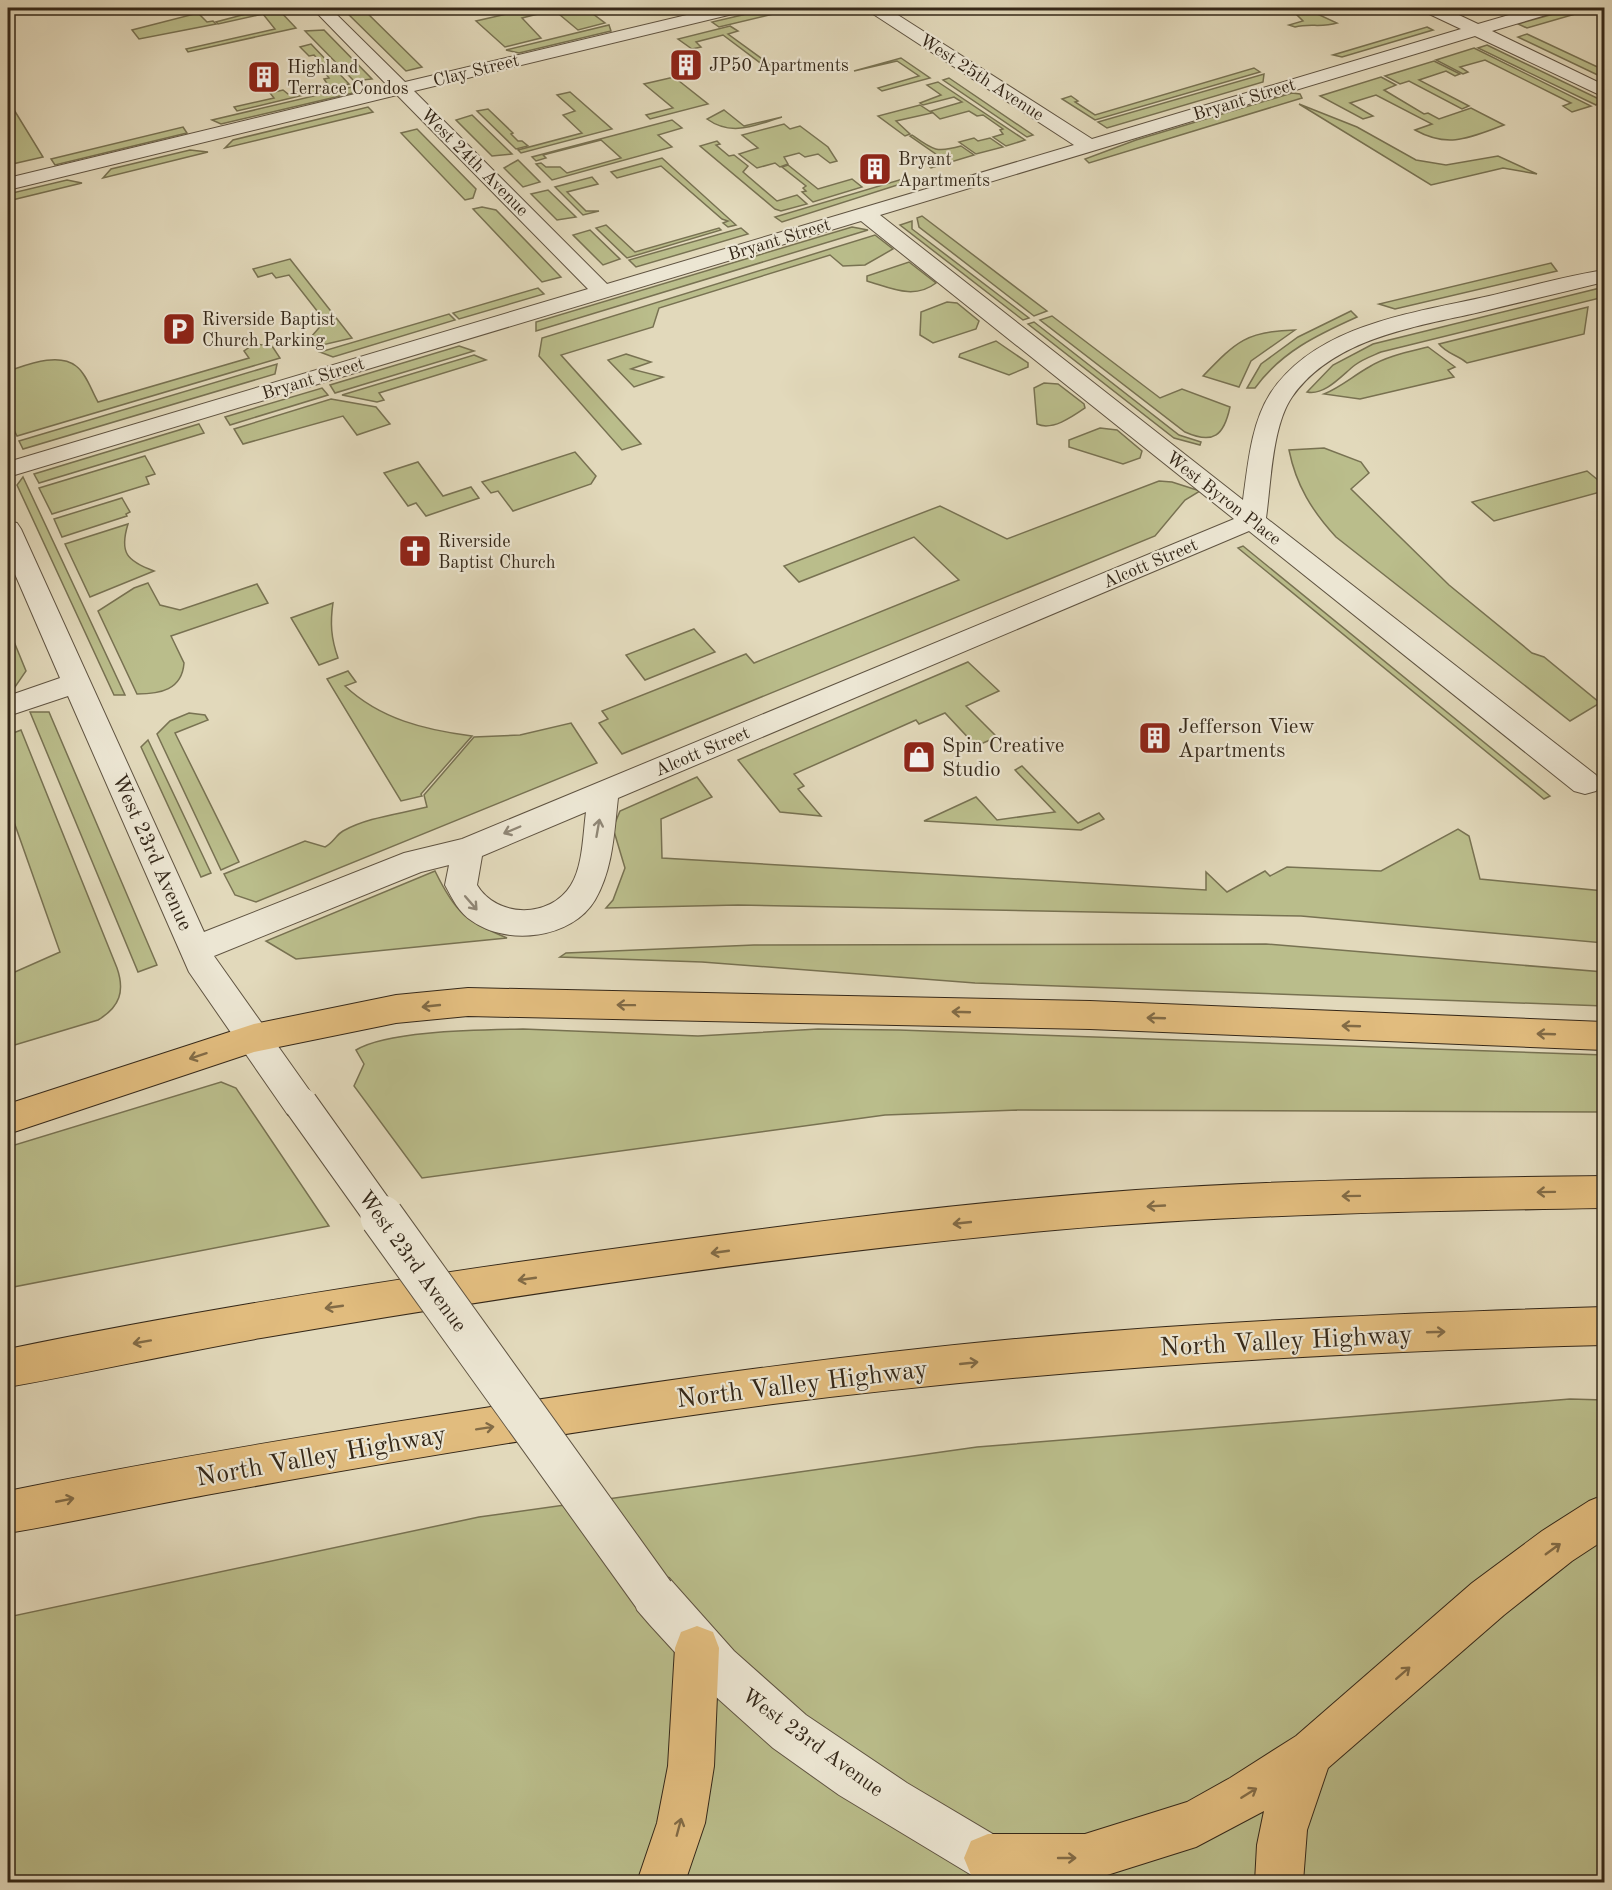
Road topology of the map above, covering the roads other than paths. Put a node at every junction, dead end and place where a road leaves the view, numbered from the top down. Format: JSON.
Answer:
{"nodes":[{"id":1,"x":321,"y":8,"type":"edge"},
{"id":2,"x":735,"y":8,"type":"edge"},
{"id":3,"x":876,"y":8,"type":"edge"},
{"id":4,"x":1431,"y":8,"type":"edge"},
{"id":5,"x":1550,"y":8,"type":"edge"},
{"id":6,"x":1477,"y":30,"type":"junction"},
{"id":7,"x":402,"y":88,"type":"junction"},
{"id":8,"x":1605,"y":92,"type":"edge"},
{"id":9,"x":1089,"y":146,"type":"junction"},
{"id":10,"x":8,"y":184,"type":"edge"},
{"id":11,"x":864,"y":213,"type":"junction"},
{"id":12,"x":1605,"y":276,"type":"edge"},
{"id":13,"x":603,"y":292,"type":"junction"},
{"id":14,"x":8,"y":470,"type":"edge"},
{"id":15,"x":1252,"y":520,"type":"junction"},
{"id":16,"x":8,"y":529,"type":"edge"},
{"id":17,"x":77,"y":683,"type":"junction"},
{"id":18,"x":8,"y":706,"type":"edge"},
{"id":19,"x":1585,"y":783,"type":"dead end"},
{"id":20,"x":604,"y":792,"type":"junction"},
{"id":21,"x":468,"y":849,"type":"junction"},
{"id":22,"x":196,"y":949,"type":"junction"},
{"id":23,"x":1605,"y":1036,"type":"edge"},
{"id":24,"x":254,"y":1038,"type":"junction"},
{"id":25,"x":8,"y":1119,"type":"edge"},
{"id":26,"x":1605,"y":1192,"type":"edge"},
{"id":27,"x":1605,"y":1326,"type":"edge"},
{"id":28,"x":8,"y":1368,"type":"edge"},
{"id":29,"x":8,"y":1512,"type":"edge"},
{"id":30,"x":1605,"y":1516,"type":"edge"},
{"id":31,"x":697,"y":1648,"type":"junction"},
{"id":32,"x":1312,"y":1752,"type":"junction"},
{"id":33,"x":988,"y":1858,"type":"junction"},
{"id":34,"x":661,"y":1882,"type":"edge"},
{"id":35,"x":1028,"y":1882,"type":"edge"},
{"id":36,"x":1279,"y":1882,"type":"edge"}],
"edges":[{"from":1,"to":7,"type":"street","name":"West 24th Avenue"},
{"from":2,"to":7,"type":"street","name":"Clay Street"},
{"from":3,"to":9,"type":"street","name":"West 25th Avenue"},
{"from":4,"to":6,"type":"street"},
{"from":5,"to":6,"type":"street","name":"Bryant Street"},
{"from":6,"to":8,"type":"street"},
{"from":6,"to":9,"type":"street","name":"Bryant Street"},
{"from":7,"to":10,"type":"street","name":"Clay Street"},
{"from":7,"to":13,"type":"street","name":"West 24th Avenue"},
{"from":9,"to":11,"type":"street","name":"Bryant Street"},
{"from":11,"to":13,"type":"street","name":"Bryant Street"},
{"from":11,"to":15,"type":"street","name":"West Byron Place"},
{"from":12,"to":15,"type":"street"},
{"from":13,"to":14,"type":"street","name":"Bryant Street"},
{"from":15,"to":19,"type":"street","name":"West Byron Place"},
{"from":15,"to":20,"type":"street","name":"Alcott Street"},
{"from":16,"to":17,"type":"street","name":"West 23rd Avenue"},
{"from":17,"to":18,"type":"street"},
{"from":17,"to":22,"type":"street","name":"West 23rd Avenue"},
{"from":20,"to":21,"type":"street","name":"Alcott Street","one_way":true},
{"from":21,"to":20,"type":"street","one_way":true},
{"from":21,"to":22,"type":"street","name":"Alcott Street"},
{"from":22,"to":24,"type":"street","name":"West 23rd Avenue"},
{"from":23,"to":24,"type":"highway","one_way":true},
{"from":24,"to":25,"type":"highway","one_way":true},
{"from":24,"to":31,"type":"street","name":"West 23rd Avenue","bridge":true},
{"from":26,"to":28,"type":"highway","one_way":true},
{"from":29,"to":27,"type":"highway","name":"North Valley Highway","one_way":true},
{"from":32,"to":30,"type":"highway","one_way":true},
{"from":31,"to":33,"type":"street","name":"West 23rd Avenue"},
{"from":34,"to":31,"type":"highway","one_way":true},
{"from":33,"to":32,"type":"highway","one_way":true},
{"from":32,"to":36,"type":"highway"},
{"from":33,"to":35,"type":"street","name":"West 23rd Avenue"}]}
